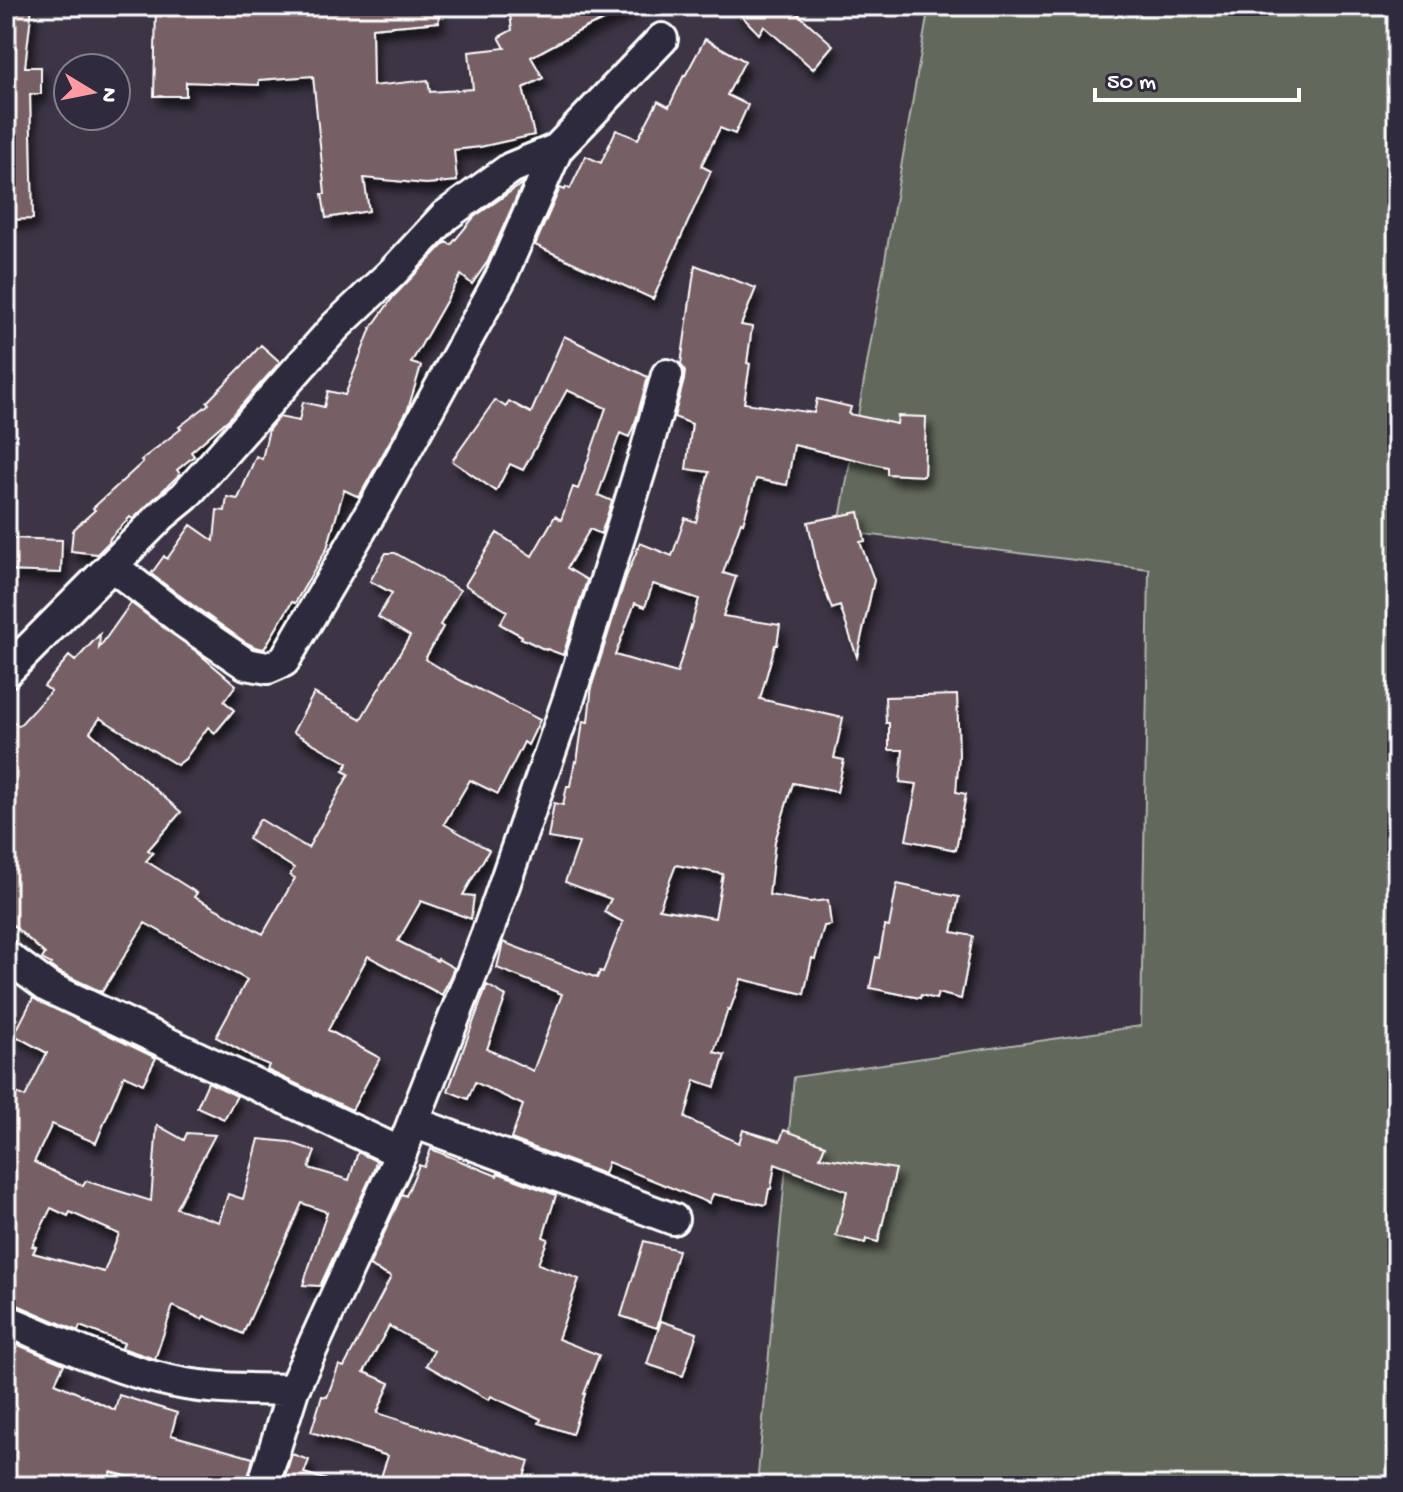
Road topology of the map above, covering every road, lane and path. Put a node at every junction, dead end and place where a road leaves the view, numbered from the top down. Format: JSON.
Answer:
{"nodes":[{"id":1,"x":662,"y":39,"type":"dead end"},
{"id":2,"x":557,"y":149,"type":"junction"},
{"id":3,"x":667,"y":375,"type":"dead end"},
{"id":4,"x":112,"y":566,"type":"junction"},
{"id":5,"x":6,"y":672,"type":"edge"},
{"id":6,"x":6,"y":956,"type":"edge"},
{"id":7,"x":413,"y":1122,"type":"junction"},
{"id":8,"x":401,"y":1153,"type":"junction"},
{"id":9,"x":673,"y":1219,"type":"dead end"},
{"id":10,"x":6,"y":1320,"type":"edge"},
{"id":11,"x":293,"y":1390,"type":"junction"},
{"id":12,"x":263,"y":1486,"type":"edge"}],
"edges":[{"from":1,"to":2,"type":"street"},
{"from":2,"to":4,"type":"street"},
{"from":2,"to":4,"type":"street"},
{"from":3,"to":7,"type":"street"},
{"from":4,"to":5,"type":"street"},
{"from":6,"to":8,"type":"street"},
{"from":7,"to":8,"type":"street"},
{"from":7,"to":9,"type":"street"},
{"from":8,"to":11,"type":"street"},
{"from":10,"to":11,"type":"street"},
{"from":11,"to":12,"type":"street"}]}
